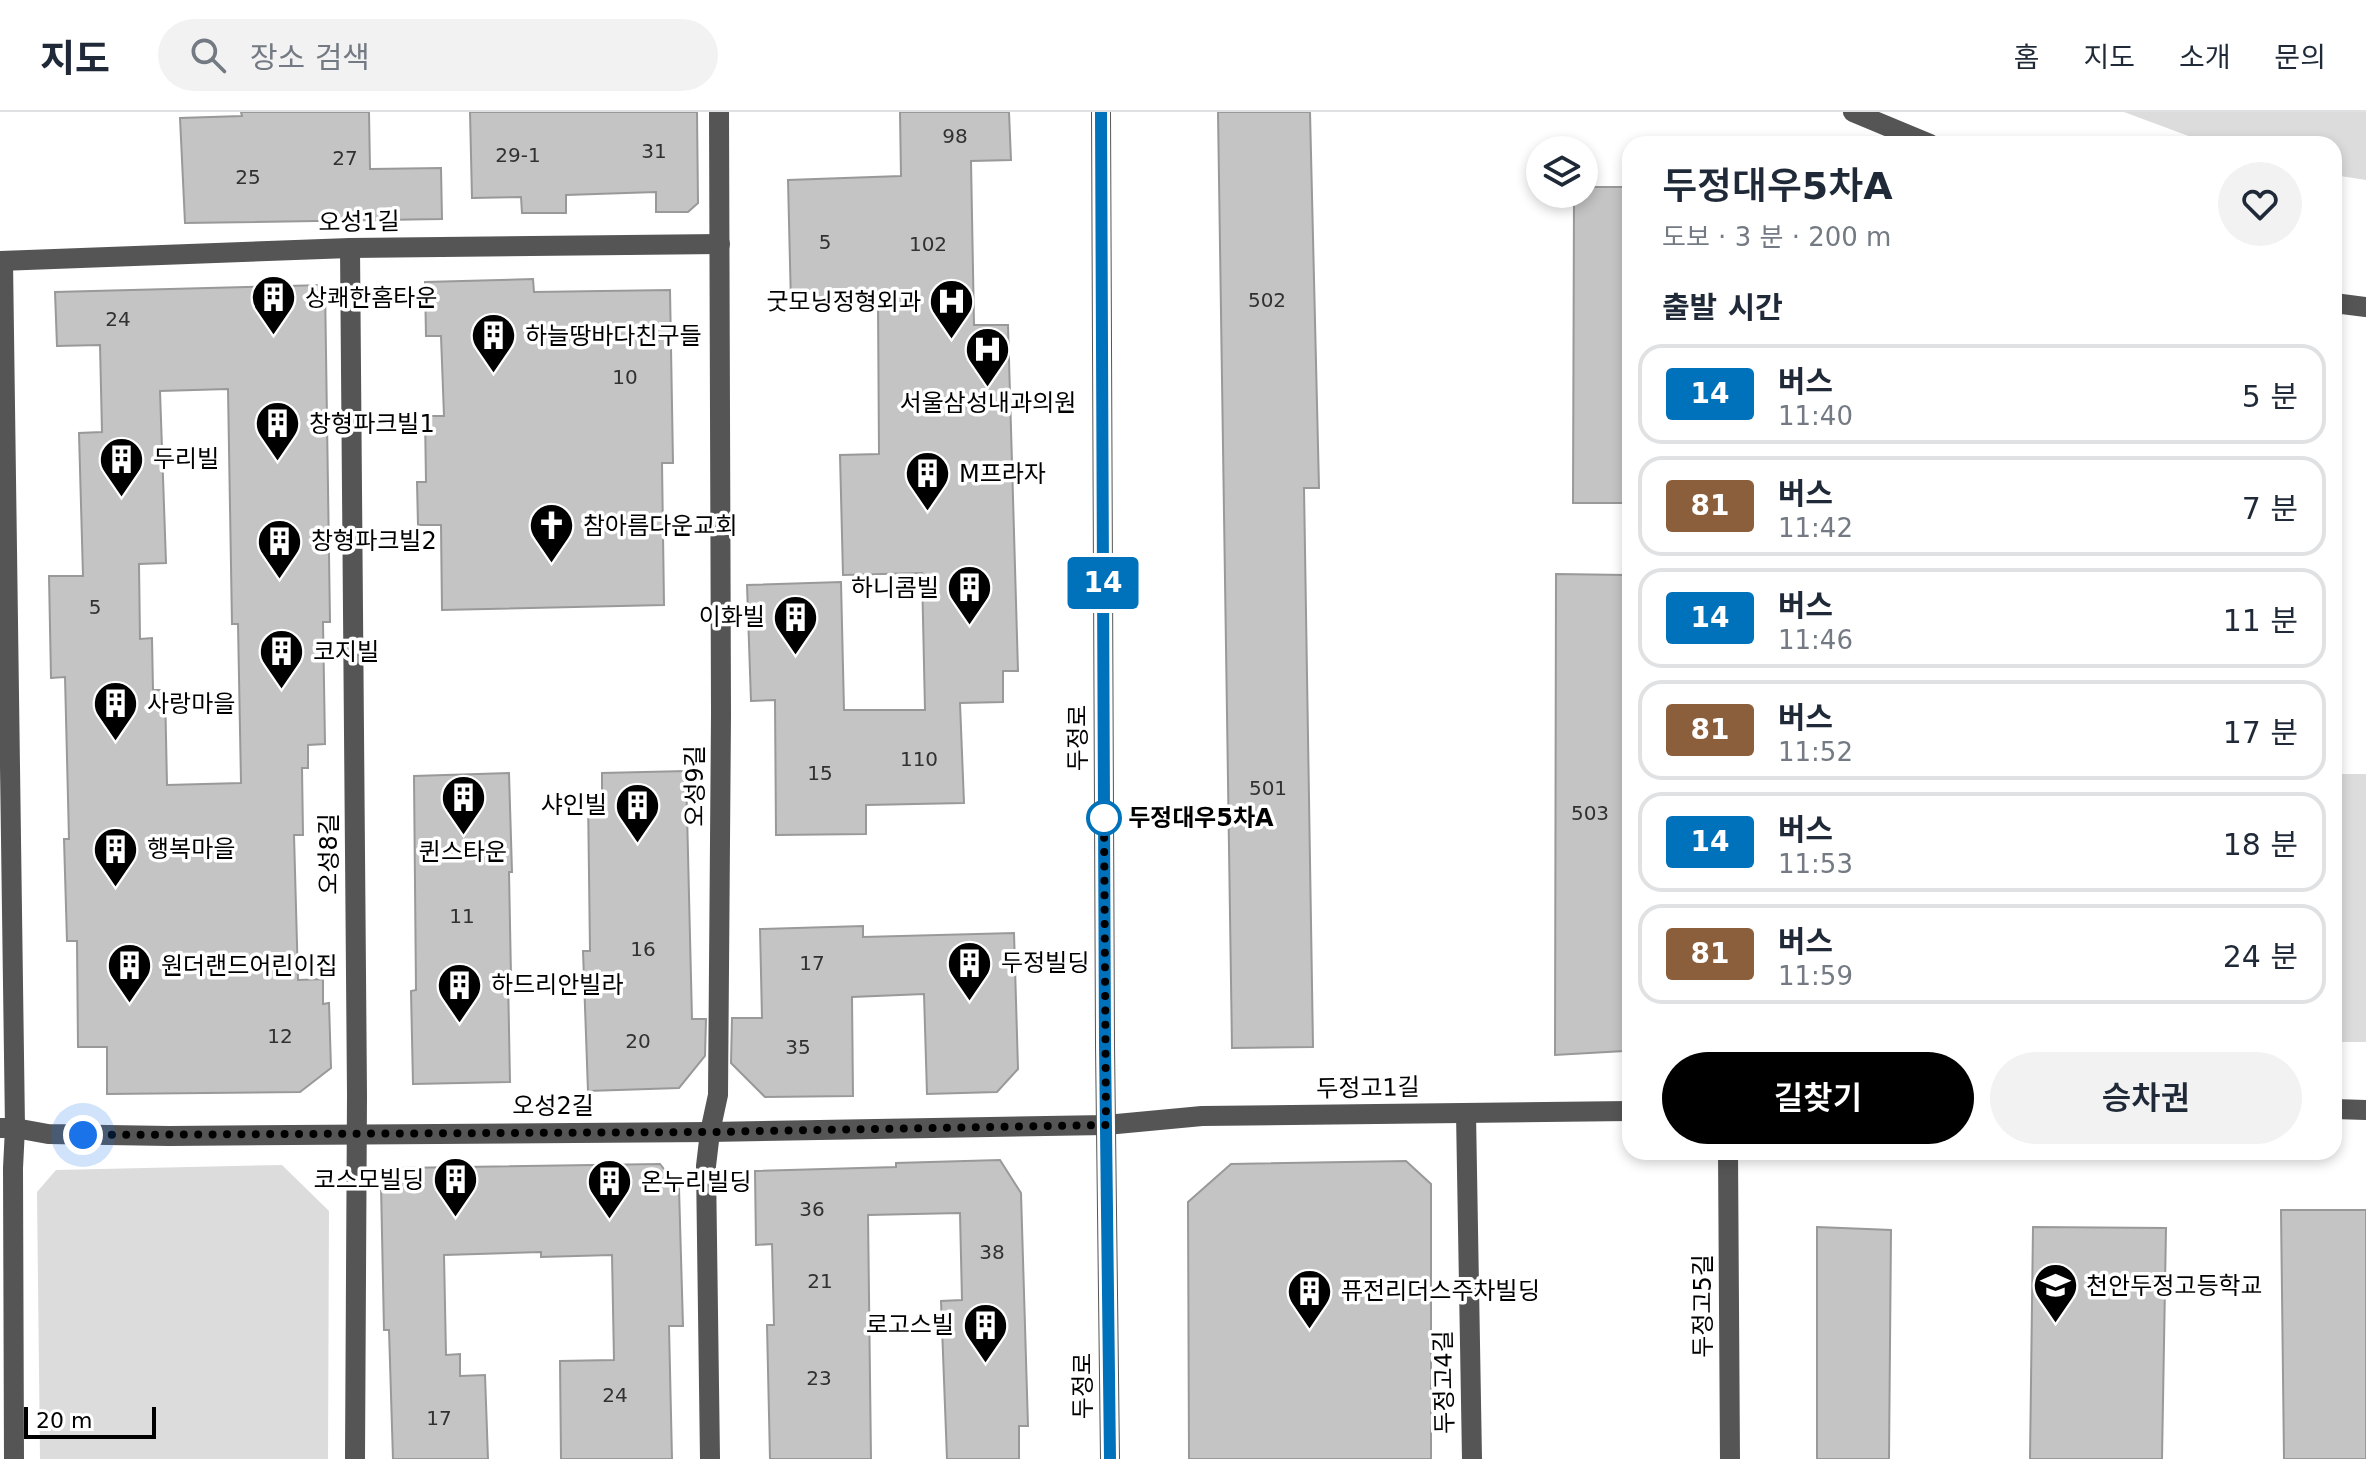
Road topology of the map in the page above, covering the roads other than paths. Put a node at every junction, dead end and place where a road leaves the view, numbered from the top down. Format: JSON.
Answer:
{"nodes":[{"id":1,"x":719,"y":112,"type":"edge"},
{"id":2,"x":1101,"y":112,"type":"edge"},
{"id":3,"x":1853,"y":112,"type":"edge"},
{"id":4,"x":1911,"y":136,"type":"edge"},
{"id":5,"x":720,"y":244,"type":"junction"},
{"id":6,"x":350,"y":248,"type":"junction"},
{"id":7,"x":1,"y":261,"type":"edge"},
{"id":8,"x":2342,"y":304,"type":"edge"},
{"id":9,"x":2366,"y":307,"type":"edge"},
{"id":10,"x":2342,"y":1109,"type":"edge"},
{"id":11,"x":2366,"y":1110,"type":"edge"},
{"id":12,"x":1622,"y":1111,"type":"edge"},
{"id":13,"x":1466,"y":1113,"type":"junction"},
{"id":14,"x":1106,"y":1125,"type":"junction"},
{"id":15,"x":8,"y":1128,"type":"edge"},
{"id":16,"x":710,"y":1132,"type":"junction"},
{"id":17,"x":356,"y":1133,"type":"junction"},
{"id":18,"x":1728,"y":1160,"type":"edge"},
{"id":19,"x":14,"y":1459,"type":"edge"},
{"id":20,"x":355,"y":1459,"type":"edge"},
{"id":21,"x":710,"y":1459,"type":"edge"},
{"id":22,"x":1110,"y":1459,"type":"edge"},
{"id":23,"x":1472,"y":1459,"type":"edge"},
{"id":24,"x":1730,"y":1459,"type":"edge"}],
"edges":[{"from":1,"to":5,"type":"street","name":"오성9길"},
{"from":2,"to":14,"type":"street","name":"두정로"},
{"from":3,"to":4,"type":"street"},
{"from":5,"to":6,"type":"street","name":"오성1길"},
{"from":5,"to":16,"type":"street","name":"오성9길"},
{"from":6,"to":7,"type":"street","name":"오성1길"},
{"from":6,"to":17,"type":"street","name":"오성8길"},
{"from":7,"to":15,"type":"street"},
{"from":8,"to":9,"type":"street"},
{"from":10,"to":11,"type":"street"},
{"from":12,"to":13,"type":"street","name":"두정고1길"},
{"from":13,"to":14,"type":"street","name":"두정고1길"},
{"from":13,"to":23,"type":"street","name":"두정고4길"},
{"from":14,"to":16,"type":"street","name":"오성2길"},
{"from":14,"to":22,"type":"street","name":"두정로"},
{"from":15,"to":17,"type":"street","name":"오성2길"},
{"from":15,"to":19,"type":"street"},
{"from":16,"to":17,"type":"street","name":"오성2길"},
{"from":16,"to":21,"type":"street","name":"오성9길"},
{"from":17,"to":20,"type":"street","name":"오성8길"},
{"from":18,"to":24,"type":"street","name":"두정고5길"}]}
